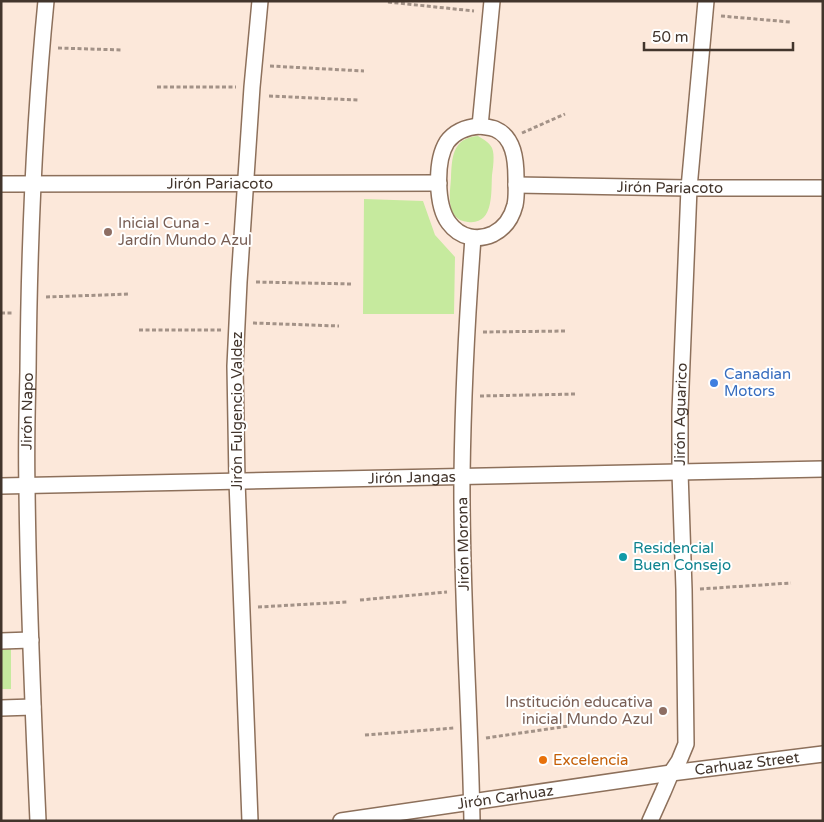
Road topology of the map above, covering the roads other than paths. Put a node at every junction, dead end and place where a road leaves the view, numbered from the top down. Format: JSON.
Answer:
{"nodes":[{"id":1,"x":46,"y":1,"type":"edge"},
{"id":2,"x":260,"y":1,"type":"edge"},
{"id":3,"x":491,"y":7,"type":"edge"},
{"id":4,"x":705,"y":8,"type":"edge"},
{"id":5,"x":480,"y":126,"type":"junction"},
{"id":6,"x":439,"y":183,"type":"junction"},
{"id":7,"x":1,"y":184,"type":"edge"},
{"id":8,"x":33,"y":184,"type":"junction"},
{"id":9,"x":245,"y":184,"type":"junction"},
{"id":10,"x":516,"y":186,"type":"junction"},
{"id":11,"x":690,"y":188,"type":"junction"},
{"id":12,"x":823,"y":188,"type":"edge"},
{"id":13,"x":473,"y":238,"type":"junction"},
{"id":14,"x":823,"y":469,"type":"edge"},
{"id":15,"x":680,"y":472,"type":"junction"},
{"id":16,"x":462,"y":476,"type":"junction"},
{"id":17,"x":237,"y":481,"type":"junction"},
{"id":18,"x":1,"y":486,"type":"edge"},
{"id":19,"x":27,"y":486,"type":"junction"},
{"id":20,"x":31,"y":640,"type":"junction"},
{"id":21,"x":1,"y":641,"type":"edge"},
{"id":22,"x":33,"y":707,"type":"junction"},
{"id":23,"x":1,"y":708,"type":"edge"},
{"id":24,"x":823,"y":754,"type":"edge"},
{"id":25,"x":671,"y":773,"type":"junction"},
{"id":26,"x":471,"y":802,"type":"junction"},
{"id":27,"x":38,"y":821,"type":"edge"},
{"id":28,"x":250,"y":821,"type":"edge"},
{"id":29,"x":341,"y":821,"type":"edge"},
{"id":30,"x":472,"y":821,"type":"edge"},
{"id":31,"x":650,"y":821,"type":"edge"}],
"edges":[{"from":1,"to":8,"type":"street","name":"Jirón Napo"},
{"from":2,"to":9,"type":"street","name":"Jirón Fulgencio Valdez"},
{"from":3,"to":5,"type":"street"},
{"from":4,"to":11,"type":"street","name":"Jirón Aguarico"},
{"from":5,"to":6,"type":"street"},
{"from":5,"to":10,"type":"street"},
{"from":6,"to":9,"type":"street","name":"Jirón Pariacoto"},
{"from":6,"to":13,"type":"street"},
{"from":7,"to":8,"type":"street","name":"Jirón Pariacoto"},
{"from":8,"to":9,"type":"street","name":"Jirón Pariacoto"},
{"from":8,"to":19,"type":"street","name":"Jirón Napo"},
{"from":9,"to":17,"type":"street","name":"Jirón Fulgencio Valdez"},
{"from":10,"to":11,"type":"street","name":"Jirón Pariacoto"},
{"from":10,"to":13,"type":"street"},
{"from":11,"to":12,"type":"street","name":"Jirón Pariacoto"},
{"from":11,"to":15,"type":"street","name":"Jirón Aguarico"},
{"from":13,"to":16,"type":"street","name":"Jirón Morona"},
{"from":14,"to":15,"type":"street","name":"Jirón Jangas"},
{"from":15,"to":16,"type":"street","name":"Jirón Jangas"},
{"from":15,"to":25,"type":"street","name":"Jirón Aguarico"},
{"from":16,"to":17,"type":"street","name":"Jirón Jangas"},
{"from":16,"to":26,"type":"street","name":"Jirón Morona"},
{"from":17,"to":19,"type":"street","name":"Jirón Jangas"},
{"from":17,"to":28,"type":"street","name":"Jirón Fulgencio Valdez"},
{"from":18,"to":19,"type":"street","name":"Jirón Jangas"},
{"from":19,"to":20,"type":"street","name":"Jirón Napo"},
{"from":20,"to":21,"type":"street"},
{"from":20,"to":22,"type":"street","name":"Jirón Napo"},
{"from":22,"to":23,"type":"street"},
{"from":22,"to":27,"type":"street","name":"Jirón Napo"},
{"from":24,"to":25,"type":"street","name":"Carhuaz Street"},
{"from":25,"to":26,"type":"street","name":"Jirón Carhuaz"},
{"from":25,"to":31,"type":"street","name":"Jirón Aguarico"},
{"from":26,"to":29,"type":"street","name":"Jirón Carhuaz"},
{"from":26,"to":30,"type":"street","name":"Jirón Morona"}]}
